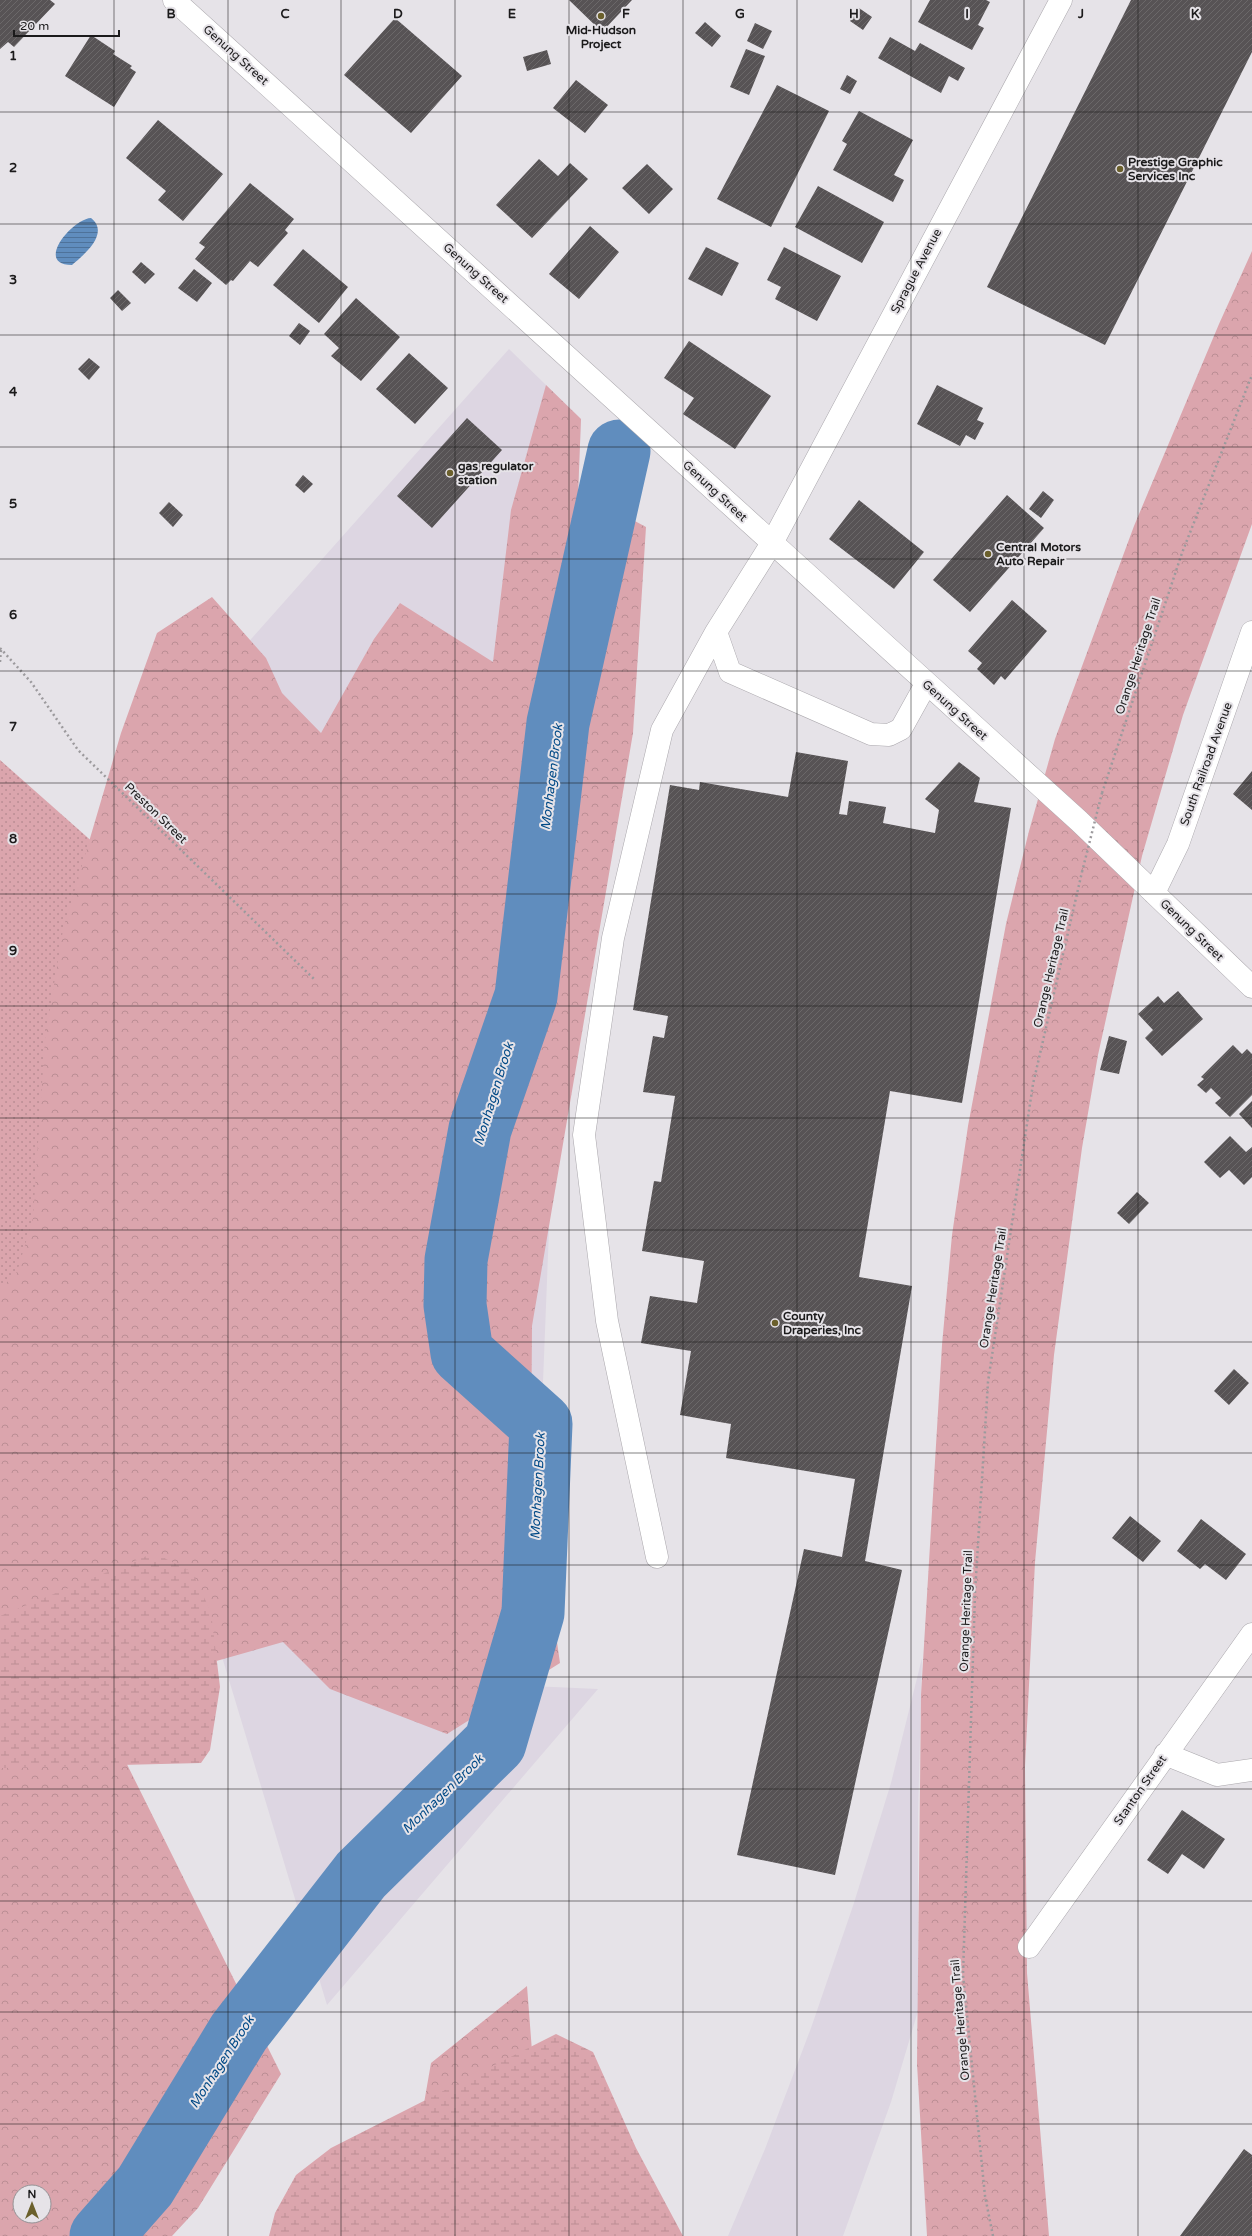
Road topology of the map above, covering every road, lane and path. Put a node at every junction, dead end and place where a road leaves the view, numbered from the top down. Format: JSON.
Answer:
{"nodes":[{"id":1,"x":174,"y":0,"type":"edge"},
{"id":2,"x":1061,"y":0,"type":"edge"},
{"id":3,"x":1252,"y":375,"type":"edge"},
{"id":4,"x":772,"y":543,"type":"junction"},
{"id":5,"x":716,"y":632,"type":"junction"},
{"id":6,"x":1252,"y":632,"type":"edge"},
{"id":7,"x":1,"y":648,"type":"edge"},
{"id":8,"x":0,"y":662,"type":"edge"},
{"id":9,"x":926,"y":684,"type":"junction"},
{"id":10,"x":1154,"y":893,"type":"junction"},
{"id":11,"x":314,"y":979,"type":"dead end"},
{"id":12,"x":1252,"y":987,"type":"edge"},
{"id":13,"x":657,"y":1557,"type":"dead end"},
{"id":14,"x":1252,"y":1634,"type":"edge"},
{"id":15,"x":1165,"y":1754,"type":"junction"},
{"id":16,"x":1252,"y":1770,"type":"edge"},
{"id":17,"x":1028,"y":1947,"type":"dead end"},
{"id":18,"x":993,"y":2236,"type":"edge"}],
"edges":[{"from":1,"to":4,"type":"street","name":"Genung Street"},
{"from":2,"to":4,"type":"street","name":"Sprague Avenue"},
{"from":3,"to":18,"type":"path","name":"Orange Heritage Trail","bridge":true},
{"from":4,"to":5,"type":"street","name":"Sprague Avenue"},
{"from":4,"to":9,"type":"street","name":"Genung Street"},
{"from":5,"to":9,"type":"street"},
{"from":5,"to":13,"type":"street","name":"Sprague Avenue"},
{"from":6,"to":10,"type":"street","name":"South Railroad Avenue"},
{"from":7,"to":8,"type":"path"},
{"from":7,"to":11,"type":"path","name":"Preston Street"},
{"from":9,"to":10,"type":"street","name":"Genung Street"},
{"from":10,"to":12,"type":"street","name":"Genung Street"},
{"from":14,"to":15,"type":"street","name":"Stanton Street"},
{"from":15,"to":16,"type":"street"},
{"from":15,"to":17,"type":"street","name":"Stanton Street"}]}
